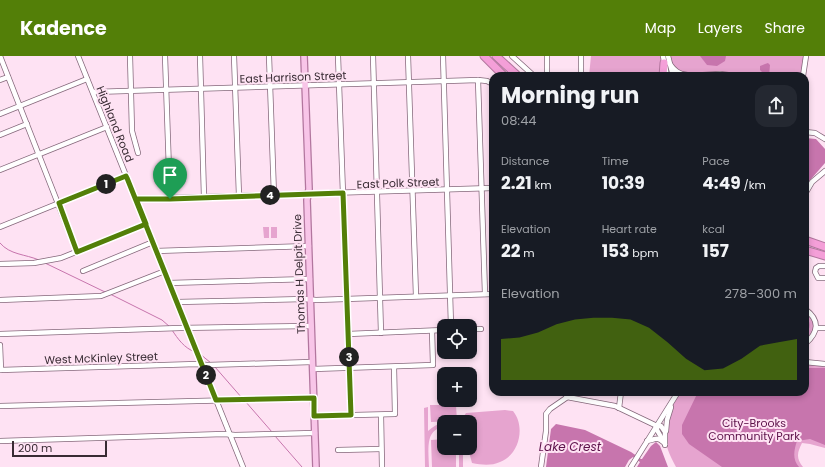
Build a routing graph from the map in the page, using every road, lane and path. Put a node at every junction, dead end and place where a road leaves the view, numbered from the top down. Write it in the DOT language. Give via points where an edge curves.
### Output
graph roads {
  1 [pos="4,56"];
  2 [pos="78,56"];
  3 [pos="130,56"];
  4 [pos="165,56"];
  5 [pos="200,56"];
  6 [pos="234,56"];
  7 [pos="269,56"];
  8 [pos="304,56"];
  9 [pos="338,56"];
  10 [pos="373,56"];
  11 [pos="408,56"];
  12 [pos="443,56"];
  13 [pos="484,56"];
  14 [pos="496,56"];
  15 [pos="512,56"];
  16 [pos="547,56"];
  17 [pos="581,56"];
  18 [pos="806,56"];
  19 [pos="0,57"];
  20 [pos="666,59"];
  21 [pos="500,72"];
  22 [pos="514,72"];
  23 [pos="530,72"];
  24 [pos="547,72"];
  25 [pos="582,72"];
  26 [pos="664,72"];
  27 [pos="667,72"];
  28 [pos="671,72"];
  29 [pos="678,72"];
  30 [pos="804,72"];
  31 [pos="8,77"];
  32 [pos="87,79"];
  33 [pos="0,80"];
  34 [pos="478,80"];
  35 [pos="444,81"];
  36 [pos="489,81"];
  37 [pos="409,82"];
  38 [pos="374,84"];
  39 [pos="339,85"];
  40 [pos="305,86"];
  41 [pos="270,87"];
  42 [pos="236,88"];
  43 [pos="201,89"];
  44 [pos="166,90"];
  45 [pos="131,91"];
  46 [pos="93,92"];
  47 [pos="20,106"];
  48 [pos="0,114"];
  49 [pos="27,124"];
  50 [pos="107,127"];
  51 [pos="809,132"];
  52 [pos="0,135"];
  53 [pos="825,139"];
  54 [pos="138,153"];
  55 [pos="39,155"];
  56 [pos="0,170"];
  57 [pos="825,171"];
  58 [pos="126,176"];
  59 [pos="809,187"];
  60 [pos="489,188"];
  61 [pos="482,189"];
  62 [pos="447,190"];
  63 [pos="413,191"];
  64 [pos="378,192"];
  65 [pos="343,193"];
  66 [pos="308,194"];
  67 [pos="274,195"];
  68 [pos="239,196"];
  69 [pos="204,197"];
  70 [pos="136,199"];
  71 [pos="170,199"];
  72 [pos="59,203"];
  73 [pos="146,224"];
  74 [pos="0,226"];
  75 [pos="809,241"];
  76 [pos="153,242"];
  77 [pos="309,246"];
  78 [pos="825,247"];
  79 [pos="156,251"];
  80 [pos="809,251"];
  81 [pos="77,252"];
  82 [pos="825,256"];
  83 [pos="0,264"];
  84 [pos="825,266"];
  85 [pos="83,271"];
  86 [pos="164,271"];
  87 [pos="825,278"];
  88 [pos="310,279"];
  89 [pos="169,283"];
  90 [pos="485,294"];
  91 [pos="489,294"];
  92 [pos="450,295"];
  93 [pos="416,296"];
  94 [pos="381,298"];
  95 [pos="310,299"];
  96 [pos="346,299"];
  97 [pos="0,300"];
  98 [pos="177,302"];
  99 [pos="809,312"];
  100 [pos="451,319"];
  101 [pos="311,326"];
  102 [pos="816,328"];
  103 [pos="825,328"];
  104 [pos="187,329"];
  105 [pos="477,329"];
  106 [pos="481,329"];
  107 [pos="432,331"];
  108 [pos="437,331"];
  109 [pos="381,333"];
  110 [pos="0,334"];
  111 [pos="348,334"];
  112 [pos="809,340"];
  113 [pos="0,346"];
  114 [pos="312,362"];
  115 [pos="809,362"];
  116 [pos="201,363"];
  117 [pos="825,364"];
  118 [pos="394,367"];
  119 [pos="349,368"];
  120 [pos="313,369"];
  121 [pos="0,370"];
  122 [pos="565,396"];
  123 [pos="574,396"];
  124 [pos="620,396"];
  125 [pos="676,396"];
  126 [pos="314,398"];
  127 [pos="216,400"];
  128 [pos="672,402"];
  129 [pos="0,406"];
  130 [pos="619,408"];
  131 [pos="381,414"];
  132 [pos="351,415"];
  133 [pos="314,416"];
  134 [pos="657,426"];
  135 [pos="315,433"];
  136 [pos="230,434"];
  137 [pos="666,434"];
  138 [pos="0,441"];
  139 [pos="647,441"];
  140 [pos="664,443"];
  141 [pos="381,448"];
  142 [pos="338,450"];
  143 [pos="243,467"];
  144 [pos="316,467"];
  145 [pos="382,467"];
  146 [pos="541,467"];
  147 [pos="631,467"];
  1 -- 19 [label="street"];
  2 -- 32 [label="street, Highland Road"];
  3 -- 45 [label="street"];
  4 -- 44 [label="street"];
  5 -- 43 [label="street"];
  6 -- 42 [label="street"];
  7 -- 41 [label="street"];
  8 -- 40 [label="main road, Thomas H Delpit Drive"];
  9 -- 39 [label="street"];
  10 -- 38 [label="street"];
  11 -- 37 [label="street"];
  12 -- 35 [label="street"];
  13 -- 21 [label="highway"];
  14 -- 22 [label="highway"];
  15 -- 23 [label="street"];
  16 -- 24 [label="street"];
  17 -- 25 [label="street"];
  18 -- 30 [label="street"];
  19 -- 31 [label="street"];
  20 -- 26 [label="highway"];
  20 -- 27 [label="street"];
  20 -- 28 [label="street"];
  20 -- 29 [label="street"];
  31 -- 33 [label="street"];
  31 -- 47 [label="street"];
  32 -- 46 [label="street, Highland Road"];
  32 -- 47 [label="street"];
  34 -- 35 [label="street, East Harrison Street"];
  34 -- 36 [label="street, East Harrison Street"];
  34 -- 61 [label="street"];
  35 -- 37 [label="street, East Harrison Street"];
  35 -- 62 [label="street"];
  37 -- 38 [label="street, East Harrison Street"];
  37 -- 63 [label="street"];
  38 -- 39 [label="street, East Harrison Street"];
  38 -- 64 [label="street"];
  39 -- 40 [label="street, East Harrison Street"];
  39 -- 65 [label="street"];
  40 -- 41 [label="street, East Harrison Street"];
  40 -- 66 [label="main road, Thomas H Delpit Drive"];
  41 -- 42 [label="street, East Harrison Street"];
  41 -- 67 [label="street"];
  42 -- 43 [label="street, East Harrison Street"];
  42 -- 68 [label="street"];
  43 -- 44 [label="street, East Harrison Street"];
  43 -- 69 [label="street"];
  44 -- 45 [label="street, East Harrison Street"];
  44 -- 71 [label="street"];
  45 -- 46 [label="street, East Harrison Street"];
  45 -- 54 [label="street" via="132,131"];
  46 -- 50 [label="street, Highland Road"];
  47 -- 48 [label="street"];
  47 -- 49 [label="street"];
  49 -- 52 [label="street"];
  49 -- 55 [label="street"];
  50 -- 55 [label="street"];
  50 -- 58 [label="street, Highland Road"];
  51 -- 53 [label="street"];
  55 -- 56 [label="street"];
  55 -- 72 [label="street"];
  57 -- 59 [label="street"];
  58 -- 70 [label="street, Highland Road"];
  58 -- 72 [label="street"];
  60 -- 61 [label="street, East Polk Street"];
  61 -- 62 [label="street, East Polk Street"];
  61 -- 90 [label="street"];
  62 -- 63 [label="street, East Polk Street"];
  62 -- 92 [label="street"];
  63 -- 64 [label="street, East Polk Street"];
  63 -- 93 [label="street"];
  64 -- 65 [label="street, East Polk Street"];
  64 -- 94 [label="street"];
  65 -- 66 [label="street, East Polk Street"];
  65 -- 96 [label="street"];
  66 -- 67 [label="street, East Polk Street"];
  66 -- 77 [label="main road, Thomas H Delpit Drive"];
  67 -- 68 [label="street, East Polk Street"];
  68 -- 69 [label="street, East Polk Street"];
  69 -- 71 [label="street, East Polk Street"];
  70 -- 71 [label="street, East Polk Street"];
  70 -- 73 [label="street, Highland Road"];
  72 -- 74 [label="street"];
  72 -- 81 [label="street"];
  73 -- 76 [label="street, Highland Road"];
  73 -- 81 [label="street"];
  75 -- 78 [label="highway"];
  76 -- 79 [label="street, Highland Road"];
  76 -- 85 [label="street"];
  77 -- 79 [label="street"];
  77 -- 88 [label="main road, Thomas H Delpit Drive"];
  79 -- 86 [label="street, Highland Road"];
  80 -- 82 [label="highway"];
  81 -- 83 [label="street" via="39,263"];
  84 -- 87 [label="street" via="819,266 815,272 818,278"];
  86 -- 89 [label="street, Highland Road"];
  86 -- 97 [label="street" via="106,295"];
  88 -- 89 [label="street"];
  88 -- 95 [label="main road, Thomas H Delpit Drive"];
  89 -- 98 [label="street, Highland Road"];
  90 -- 91 [label="street"];
  90 -- 92 [label="street"];
  92 -- 93 [label="street"];
  92 -- 100 [label="street"];
  93 -- 94 [label="street"];
  94 -- 96 [label="street"];
  94 -- 109 [label="street"];
  95 -- 96 [label="street"];
  95 -- 98 [label="street"];
  95 -- 101 [label="main road, Thomas H Delpit Drive"];
  96 -- 111 [label="street"];
  98 -- 104 [label="street, Highland Road"];
  99 -- 102 [label="street" via="816,323"];
  101 -- 104 [label="street"];
  101 -- 114 [label="main road, Thomas H Delpit Drive"];
  102 -- 103 [label="street"];
  102 -- 112 [label="street"];
  104 -- 110 [label="street"];
  104 -- 116 [label="street, Highland Road"];
  105 -- 106 [label="street"];
  107 -- 108 [label="street"];
  107 -- 109 [label="street"];
  107 -- 118 [label="street" via="433,365"];
  109 -- 111 [label="street"];
  111 -- 119 [label="street"];
  113 -- 121 [label="street"];
  114 -- 116 [label="street, West McKinley Street" via="218,365"];
  114 -- 120 [label="main road, Thomas H Delpit Drive"];
  115 -- 117 [label="street"];
  116 -- 121 [label="street, West McKinley Street"];
  116 -- 127 [label="street, Highland Road"];
  118 -- 119 [label="street"];
  118 -- 131 [label="street" via="395,414"];
  119 -- 120 [label="street"];
  119 -- 132 [label="street"];
  120 -- 126 [label="main road, Thomas H Delpit Drive"];
  122 -- 146 [label="street" via="546,414"];
  123 -- 130 [label="street"];
  124 -- 130 [label="street"];
  125 -- 128 [label="street"];
  126 -- 127 [label="street"];
  126 -- 133 [label="main road, Thomas H Delpit Drive"];
  127 -- 129 [label="street"];
  127 -- 136 [label="street, Highland Road"];
  128 -- 134 [label="street"];
  128 -- 137 [label="street"];
  130 -- 134 [label="street"];
  131 -- 132 [label="street"];
  131 -- 141 [label="street"];
  132 -- 133 [label="street"];
  133 -- 135 [label="main road, Thomas H Delpit Drive"];
  134 -- 137 [label="street" via="662,427"];
  134 -- 139 [label="street"];
  134 -- 140 [label="street"];
  135 -- 136 [label="street"];
  135 -- 144 [label="main road, Thomas H Delpit Drive"];
  136 -- 138 [label="street"];
  136 -- 143 [label="street, Highland Road"];
  137 -- 140 [label="street" via="665,445"];
  139 -- 140 [label="street" via="655,438"];
  139 -- 147 [label="street"];
  141 -- 142 [label="street"];
  141 -- 145 [label="street"];
}
